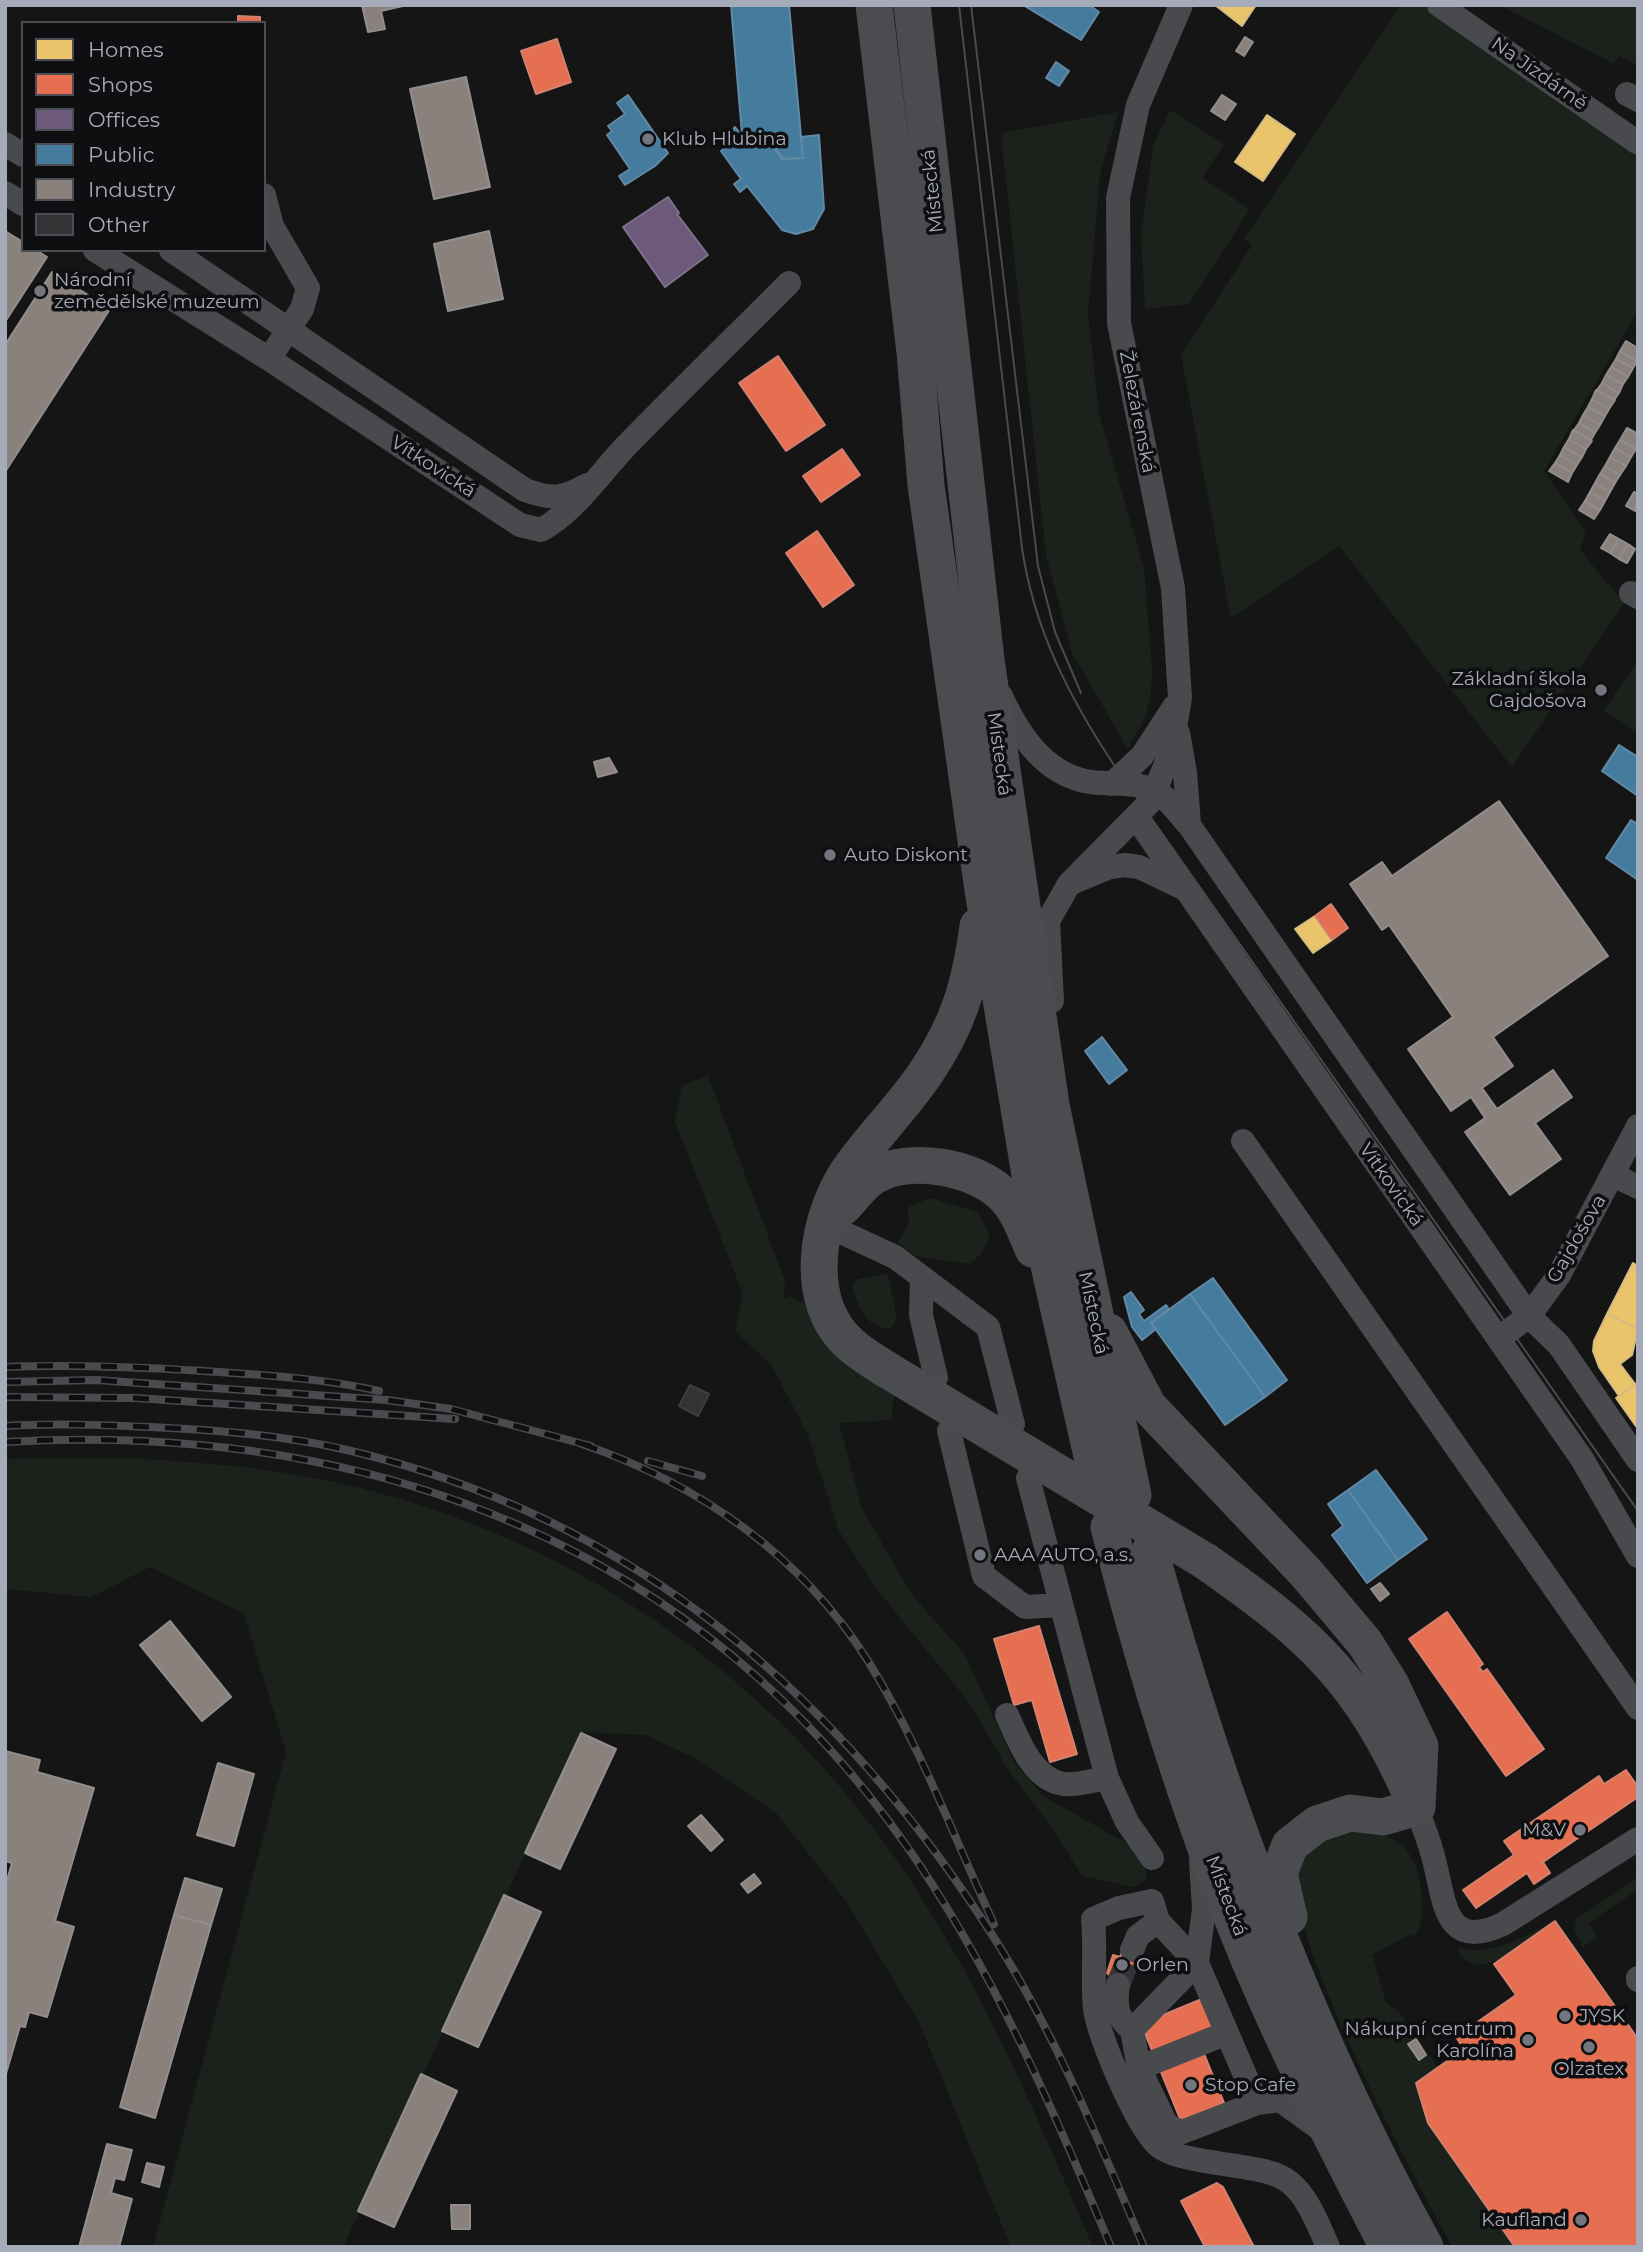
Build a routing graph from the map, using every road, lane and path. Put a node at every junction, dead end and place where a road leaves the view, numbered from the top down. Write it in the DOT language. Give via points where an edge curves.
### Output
graph roads {
  1 [pos="874,5"];
  2 [pos="912,5"];
  3 [pos="1181,5"];
  4 [pos="1439,5"];
  5 [pos="1638,143"];
  6 [pos="5,144"];
  7 [pos="21,154"];
  8 [pos="5,193"];
  9 [pos="21,203"];
  10 [pos="266,203"];
  11 [pos="98,252"];
  12 [pos="174,252"];
  13 [pos="789,283"];
  14 [pos="289,328"];
  15 [pos="269,359"];
  16 [pos="591,483"];
  17 [pos="986,660"];
  18 [pos="1178,710"];
  19 [pos="1112,784"];
  20 [pos="1156,791"];
  21 [pos="1137,819"];
  22 [pos="1189,825"];
  23 [pos="1069,884"];
  24 [pos="983,890"];
  25 [pos="1189,891"];
  26 [pos="1051,1105"];
  27 [pos="1638,1126"];
  28 [pos="1243,1141"];
  29 [pos="1614,1175"];
  30 [pos="1638,1187"];
  31 [pos="825,1225"];
  32 [pos="922,1279"];
  33 [pos="1072,1297"];
  34 [pos="1529,1316"];
  35 [pos="1499,1338"];
  36 [pos="936,1378"];
  37 [pos="1013,1424"];
  38 [pos="949,1431"];
  39 [pos="1638,1460"];
  40 [pos="1096,1474"];
  41 [pos="1028,1478"];
  42 [pos="1133,1496"];
  43 [pos="1110,1527"];
  44 [pos="1150,1551"];
  45 [pos="1638,1556"];
  46 [pos="1061,1605"];
  47 [pos="1638,1708"];
  48 [pos="1007,1715"];
  49 [pos="1107,1778"];
  50 [pos="1417,1807"];
  51 [pos="1197,1822"];
  52 [pos="1638,1839"];
  53 [pos="1152,1858"];
  54 [pos="1158,1921"];
  55 [pos="1132,1950"];
  56 [pos="1197,1963"];
  57 [pos="1118,1985"];
  58 [pos="1313,2018"];
  59 [pos="1132,2030"];
  60 [pos="1227,2033"];
  61 [pos="1139,2068"];
  62 [pos="1257,2103"];
  63 [pos="1330,2135"];
  64 [pos="1328,2247"];
  65 [pos="1388,2247"];
  66 [pos="1425,2247"];
  1 -- 24 [label="highway, Místecká" via="926,485"];
  2 -- 17 [label="highway, Místecká"];
  3 -- 18 [label="street, Železárenská" via="1138,105 1118,198 1119,323 1173,588"];
  4 -- 5 [label="street, Na Jízdárně"];
  6 -- 7 [label="street"];
  8 -- 9 [label="street"];
  10 -- 14 [label="street" via="272,226 307,288 302,309"];
  11 -- 15 [label="street, Vítkovická"];
  12 -- 14 [label="street, Vítkovická"];
  13 -- 16 [label="street, Vítkovická"];
  14 -- 15 [label="street"];
  14 -- 16 [label="street, Vítkovická" via="526,490 565,498"];
  15 -- 16 [label="street, Vítkovická" via="520,525 541,530 563,519"];
  17 -- 19 [label="street" via="1013,724 1048,765 1088,782"];
  17 -- 26 [label="highway, Místecká"];
  18 -- 19 [label="street" via="1142,756"];
  18 -- 20 [label="street, Železárenská" via="1171,751"];
  18 -- 22 [label="street"];
  19 -- 20 [label="street"];
  20 -- 21 [label="street, Železárenská"];
  20 -- 22 [label="street, Vítkovická"];
  21 -- 23 [label="street, Železárenská"];
  21 -- 25 [label="street, Vítkovická"];
  22 -- 34 [label="street, Vítkovická"];
  23 -- 25 [label="street" via="1125,865"];
  23 -- 26 [label="street, Železárenská" via="1048,921 1059,1068"];
  24 -- 31 [label="highway" via="971,982 953,1026 925,1074 848,1172"];
  24 -- 33 [label="highway, Místecká" via="1034,1199"];
  25 -- 35 [label="street, Vítkovická"];
  26 -- 33 [label="highway, Místecká"];
  27 -- 29 [label="street, Gajdošova"];
  28 -- 47 [label="street"];
  29 -- 30 [label="street"];
  29 -- 34 [label="street, Gajdošova" via="1559,1275"];
  31 -- 32 [label="street" via="895,1257"];
  31 -- 33 [label="highway" via="871,1178 891,1168 961,1172 1002,1193"];
  31 -- 50 [label="highway, bridge" via="818,1267 827,1310 848,1343 1205,1561 1273,1609 1333,1665 1381,1733"];
  32 -- 36 [label="street" via="921,1315"];
  32 -- 37 [label="street" via="988,1327"];
  33 -- 40 [label="highway, Místecká"];
  33 -- 42 [label="highway, Místecká"];
  33 -- 50 [label="highway" via="1148,1406 1307,1574 1365,1643 1420,1746"];
  34 -- 35 [label="street, Gajdošova"];
  34 -- 39 [label="street, Vítkovická" via="1559,1345"];
  35 -- 45 [label="street, Vítkovická" via="1582,1459"];
  38 -- 46 [label="street" via="984,1576 1025,1608"];
  41 -- 46 [label="street"];
  43 -- 51 [label="highway, Místecká" via="1139,1647"];
  44 -- 58 [label="highway, Místecká" via="1221,1788"];
  46 -- 49 [label="street"];
  48 -- 49 [label="street" via="1022,1750 1042,1773 1063,1784"];
  49 -- 53 [label="street"];
  50 -- 52 [label="street" via="1434,1859 1443,1919 1480,1935"];
  50 -- 58 [label="highway" via="1383,1817 1350,1813 1317,1824 1290,1845 1279,1873"];
  51 -- 56 [label="street" via="1205,1909"];
  51 -- 63 [label="highway, Místecká" via="1259,1983"];
  54 -- 55 [label="street" via="1138,1936"];
  54 -- 56 [label="street"];
  54 -- 64 [label="street" via="1152,1901 1093,1919 1094,2007 1099,2031 1141,2124 1159,2146 1181,2157 1277,2173 1296,2184"];
  56 -- 59 [label="street"];
  56 -- 60 [label="street"];
  57 -- 59 [label="street" via="1121,2022"];
  58 -- 66 [label="highway, Místecká"];
  59 -- 61 [label="street"];
  60 -- 61 [label="street"];
  60 -- 62 [label="street"];
  61 -- 62 [label="street" via="1167,2126 1174,2131"];
  62 -- 63 [label="street" via="1280,2100"];
  63 -- 65 [label="highway, Místecká"];
}
